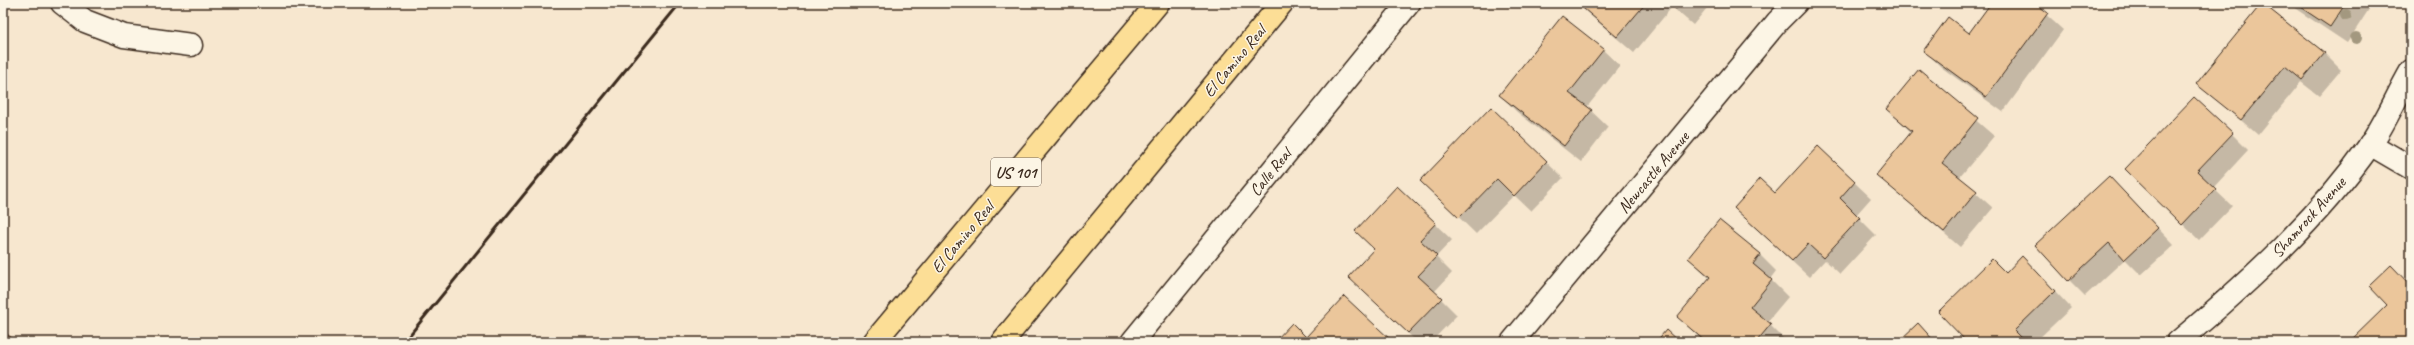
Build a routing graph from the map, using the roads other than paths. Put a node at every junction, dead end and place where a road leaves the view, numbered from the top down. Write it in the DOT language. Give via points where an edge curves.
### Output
graph roads {
  1 [pos="62,3"];
  2 [pos="1158,3"];
  3 [pos="1282,3"];
  4 [pos="1409,3"];
  5 [pos="1796,3"];
  6 [pos="191,45"];
  7 [pos="2411,71"];
  8 [pos="2370,144"];
  9 [pos="2411,168"];
  10 [pos="874,342"];
  11 [pos="1002,342"];
  12 [pos="1132,342"];
  13 [pos="1512,342"];
  14 [pos="2178,342"];
  1 -- 6 [label="street" via="85,20 124,36"];
  2 -- 10 [label="highway, El Camino Real / US 101"];
  3 -- 11 [label="highway, El Camino Real"];
  4 -- 12 [label="street, Calle Real"];
  5 -- 13 [label="street, Newcastle Avenue" via="1778,21"];
  7 -- 8 [label="street, Shamrock Avenue"];
  8 -- 9 [label="street"];
  8 -- 14 [label="street, Shamrock Avenue" via="2310,220 2241,289"];
}
